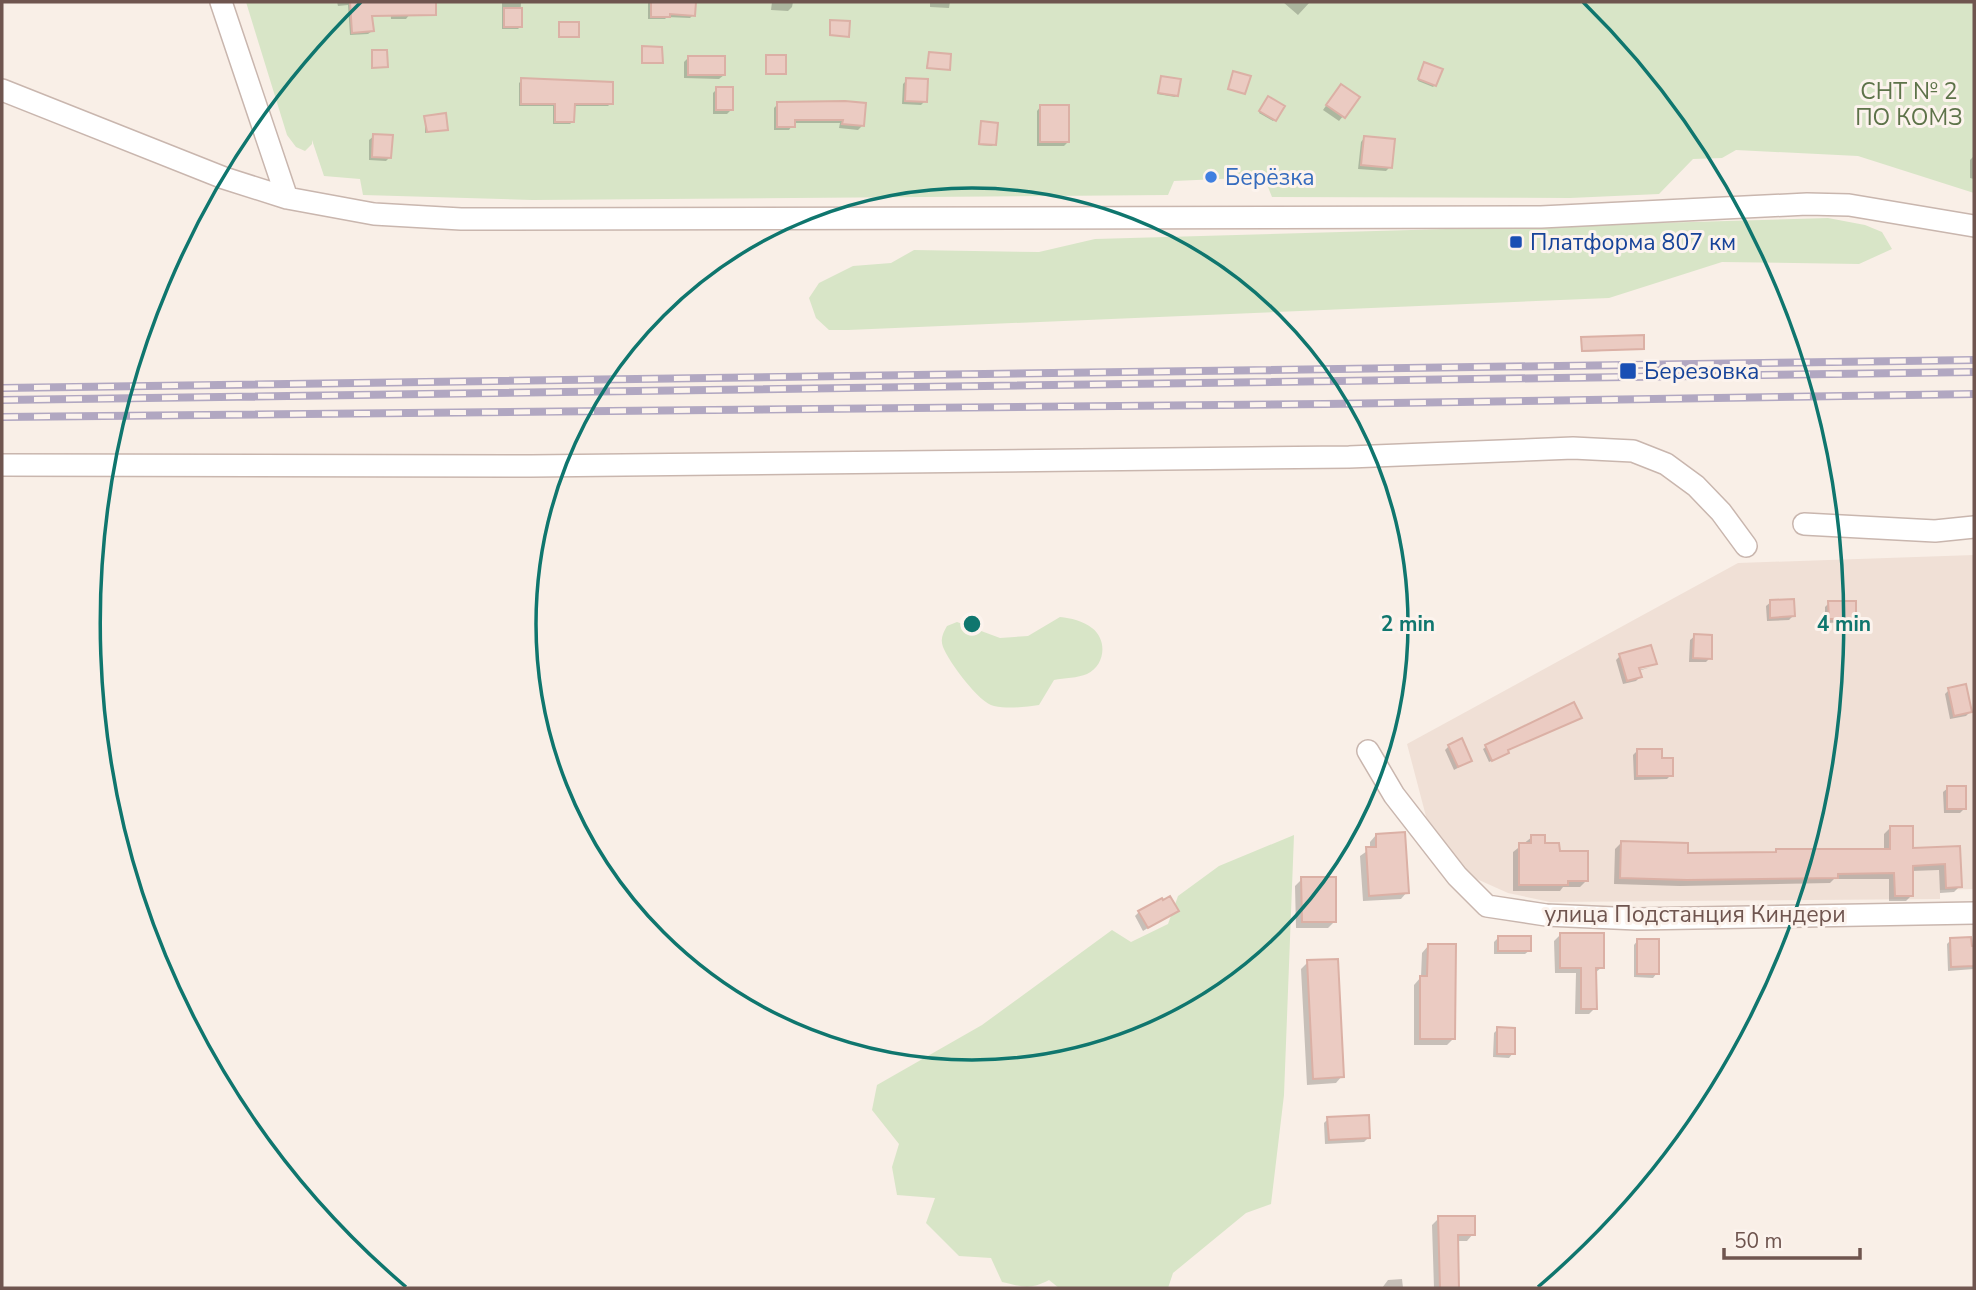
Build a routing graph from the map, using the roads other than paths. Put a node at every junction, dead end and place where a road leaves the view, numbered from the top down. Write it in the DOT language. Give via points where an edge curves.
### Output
graph roads {
  1 [pos="221,2"];
  2 [pos="2,90"];
  3 [pos="287,198"];
  4 [pos="1974,226"];
  5 [pos="2,465"];
  6 [pos="1804,524"];
  7 [pos="1974,527"];
  8 [pos="1746,546"];
  9 [pos="1368,751"];
  10 [pos="1974,913"];
  1 -- 3 [label="street"];
  2 -- 3 [label="street" via="224,178"];
  3 -- 4 [label="street" via="374,214 461,219 1516,217 1807,204 1849,205"];
  5 -- 8 [label="street" via="531,466 1308,457 1573,448 1633,451 1666,464 1696,486"];
  6 -- 7 [label="street" via="1936,531"];
  9 -- 10 [label="street, улица Подстанция Киндери" via="1394,795 1457,876 1487,906 1546,915 1637,919"];
}
